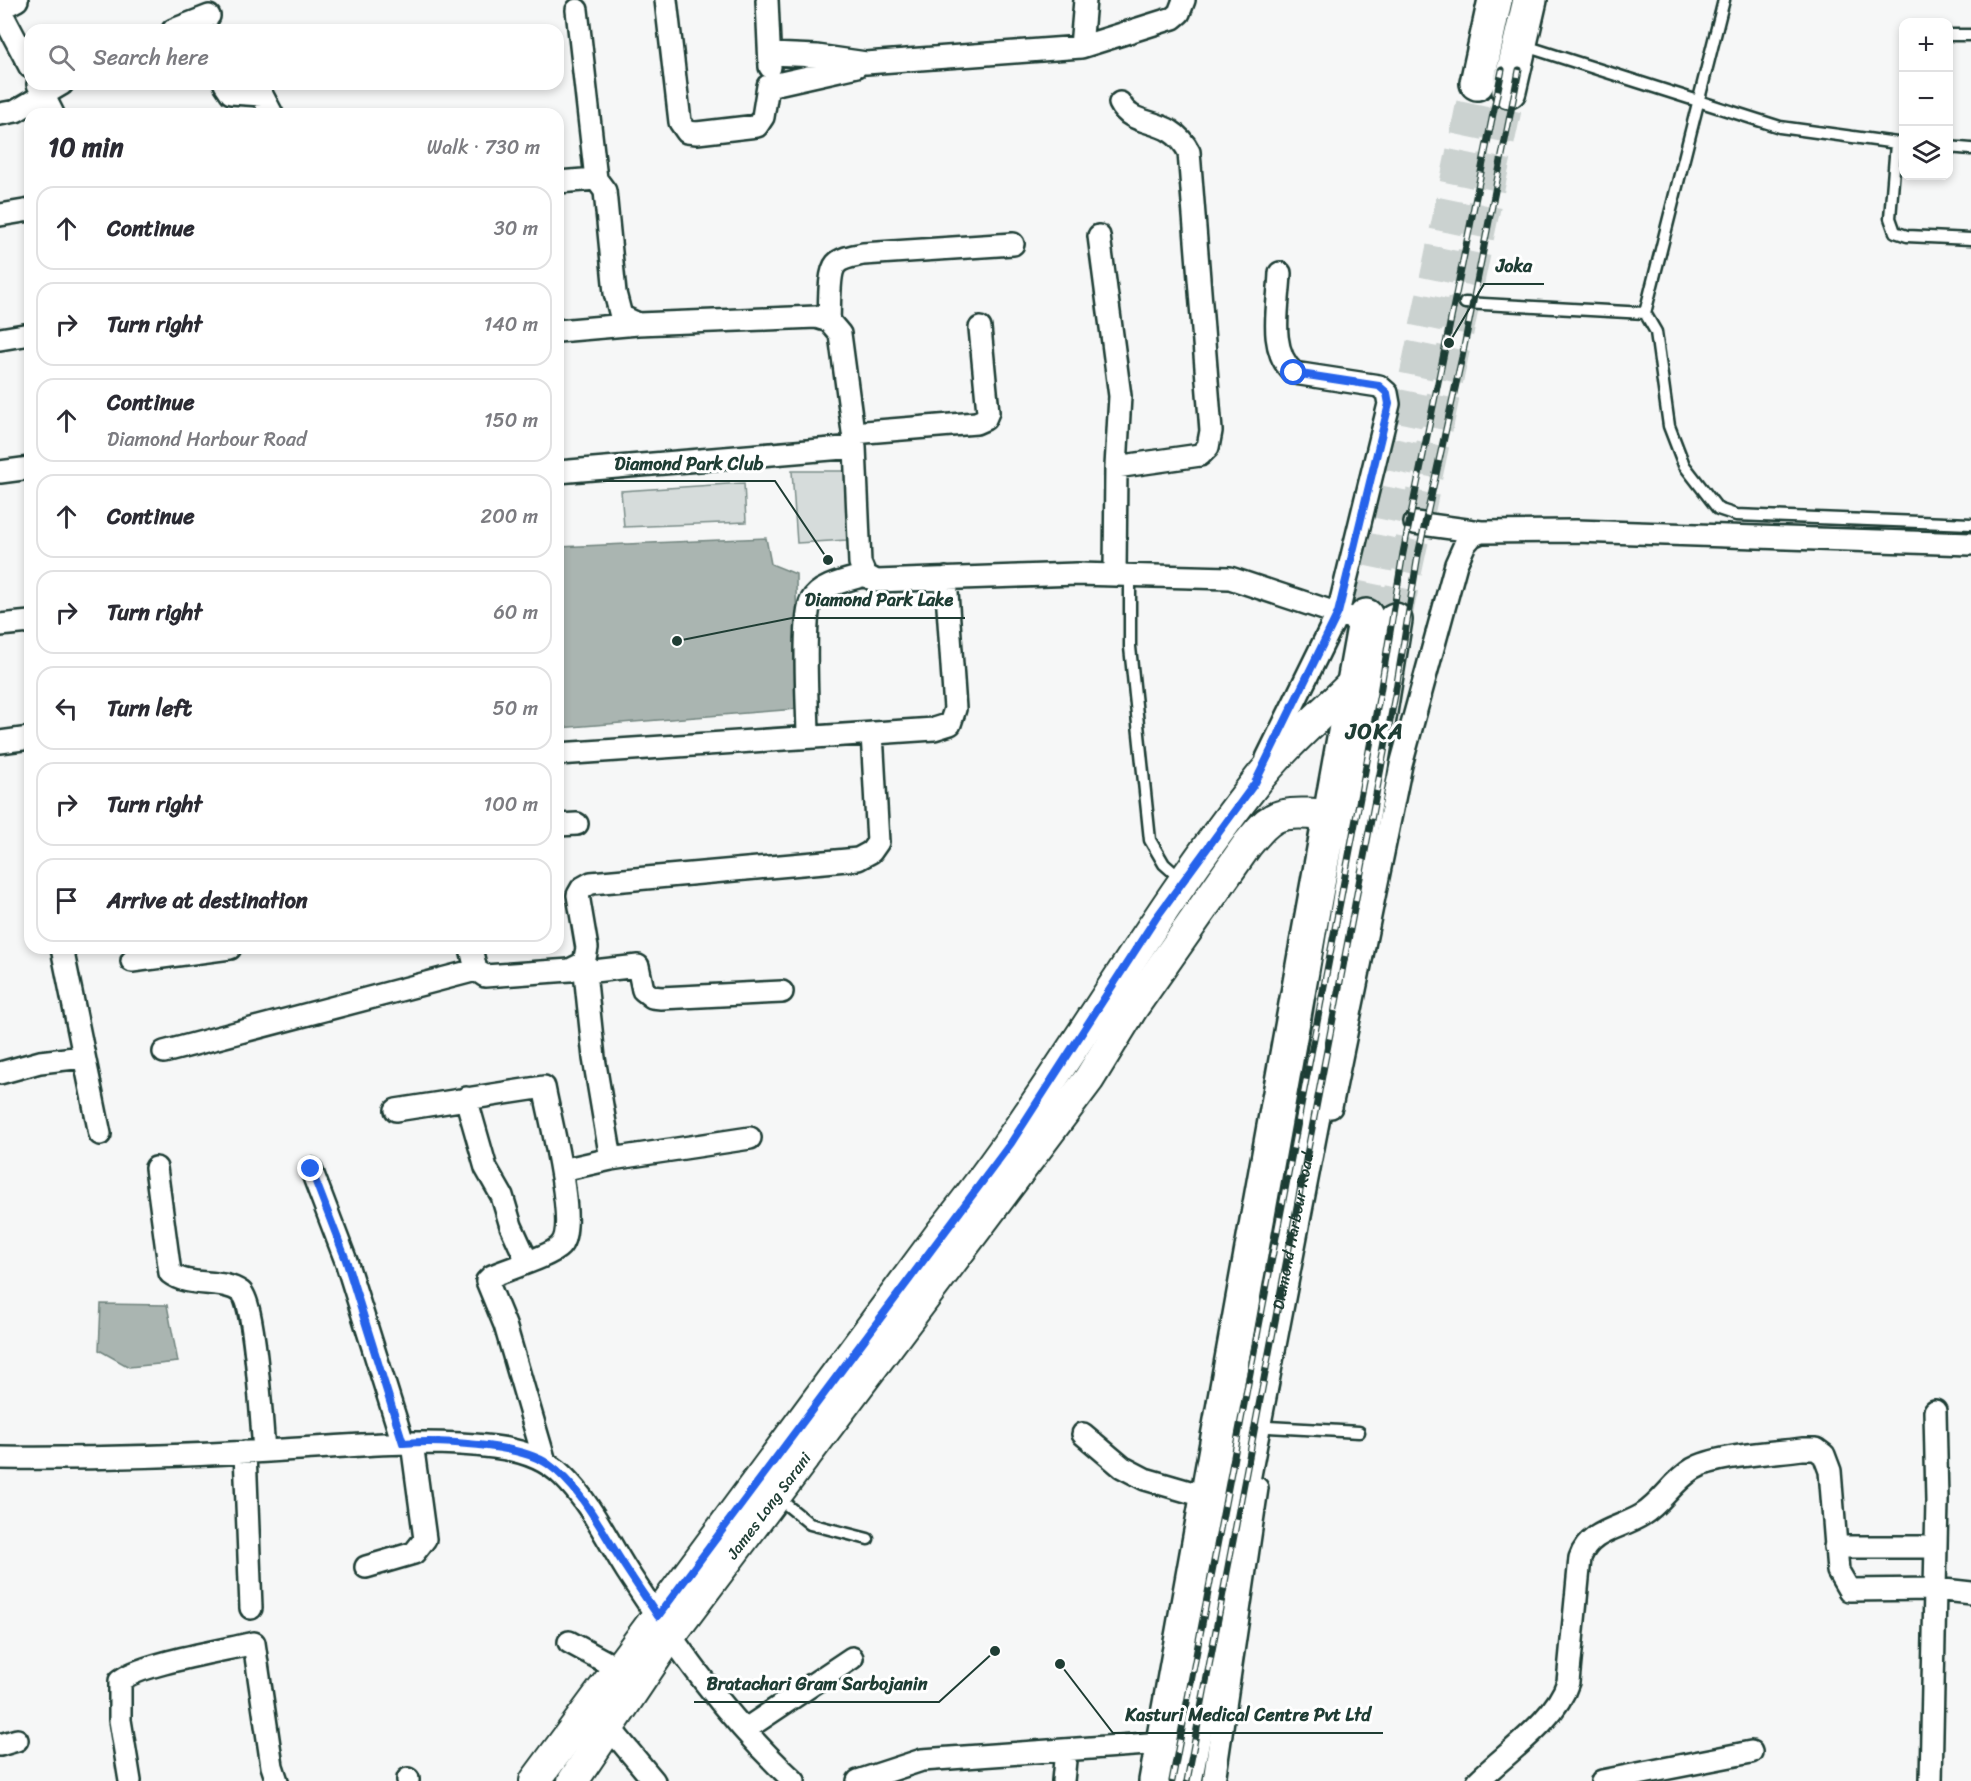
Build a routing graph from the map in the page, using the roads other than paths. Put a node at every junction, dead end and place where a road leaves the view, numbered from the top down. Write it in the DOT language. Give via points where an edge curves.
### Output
graph roads {
  1 [pos="17,0"];
  2 [pos="666,0"];
  3 [pos="767,0"];
  4 [pos="1085,0"];
  5 [pos="1184,0"];
  6 [pos="1495,0"];
  7 [pos="1530,0"];
  8 [pos="1724,0"];
  9 [pos="0,9"];
  10 [pos="577,9"];
  11 [pos="209,15"];
  12 [pos="187,24"];
  13 [pos="1953,35"];
  14 [pos="1971,35"];
  15 [pos="1520,45"];
  16 [pos="1081,47"];
  17 [pos="771,54"];
  18 [pos="24,55"];
  19 [pos="866,63"];
  20 [pos="1477,83"];
  21 [pos="768,86"];
  22 [pos="40,90"];
  23 [pos="41,90"];
  24 [pos="229,90"];
  25 [pos="1509,91"];
  26 [pos="1699,99"];
  27 [pos="1120,103"];
  28 [pos="50,108"];
  29 [pos="269,108"];
  30 [pos="0,114"];
  31 [pos="1899,144"];
  32 [pos="1953,147"];
  33 [pos="1971,149"];
  34 [pos="1899,151"];
  35 [pos="596,179"];
  36 [pos="564,182"];
  37 [pos="24,211"];
  38 [pos="0,215"];
  39 [pos="1099,236"];
  40 [pos="1971,239"];
  41 [pos="1013,244"];
  42 [pos="1280,273"];
  43 [pos="1465,303"];
  44 [pos="1645,313"];
  45 [pos="829,321"];
  46 [pos="638,324"];
  47 [pos="980,328"];
  48 [pos="564,330"];
  49 [pos="24,335"];
  50 [pos="0,339"];
  51 [pos="854,440"];
  52 [pos="1116,467"];
  53 [pos="24,469"];
  54 [pos="564,470"];
  55 [pos="0,472"];
  56 [pos="1415,523"];
  57 [pos="1971,524"];
  58 [pos="1481,532"];
  59 [pos="1971,544"];
  60 [pos="865,575"];
  61 [pos="1123,575"];
  62 [pos="946,578"];
  63 [pos="1371,620"];
  64 [pos="24,623"];
  65 [pos="0,625"];
  66 [pos="1385,679"];
  67 [pos="1352,684"];
  68 [pos="872,733"];
  69 [pos="808,737"];
  70 [pos="24,739"];
  71 [pos="0,742"];
  72 [pos="564,754"];
  73 [pos="1255,783"];
  74 [pos="1330,815"];
  75 [pos="1362,820"];
  76 [pos="1183,881"];
  77 [pos="63,954"];
  78 [pos="185,954"];
  79 [pos="472,954"];
  80 [pos="132,961"];
  81 [pos="584,967"];
  82 [pos="476,970"];
  83 [pos="782,992"];
  84 [pos="165,1053"];
  85 [pos="83,1057"];
  86 [pos="0,1072"];
  87 [pos="466,1098"];
  88 [pos="396,1110"];
  89 [pos="100,1134"];
  90 [pos="750,1138"];
  91 [pos="611,1159"];
  92 [pos="156,1168"];
  93 [pos="311,1169"];
  94 [pos="561,1170"];
  95 [pos="528,1261"];
  96 [pos="1935,1411"];
  97 [pos="1268,1427"];
  98 [pos="1359,1432"];
  99 [pos="1083,1434"];
  100 [pos="408,1443"];
  101 [pos="255,1452"];
  102 [pos="0,1458"];
  103 [pos="546,1462"];
  104 [pos="777,1497"];
  105 [pos="1207,1497"];
  106 [pos="868,1539"];
  107 [pos="1835,1547"];
  108 [pos="1935,1547"];
  109 [pos="366,1566"];
  110 [pos="1935,1589"];
  111 [pos="1971,1593"];
  112 [pos="251,1608"];
  113 [pos="664,1625"];
  114 [pos="569,1642"];
  115 [pos="852,1658"];
  116 [pos="617,1668"];
  117 [pos="609,1727"];
  118 [pos="746,1729"];
  119 [pos="1162,1743"];
  120 [pos="1066,1750"];
  121 [pos="1751,1752"];
  122 [pos="130,1781"];
  123 [pos="277,1781"];
  124 [pos="535,1781"];
  125 [pos="573,1781"];
  126 [pos="654,1781"];
  127 [pos="794,1781"];
  128 [pos="858,1781"];
  129 [pos="1063,1781"];
  130 [pos="1156,1781"];
  131 [pos="1185,1781"];
  132 [pos="1214,1781"];
  133 [pos="1478,1781"];
  134 [pos="1602,1781"];
  135 [pos="1931,1781"];
  1 -- 9 [label="street"];
  2 -- 21 [label="street" via="680,122 687,132 757,126 763,117"];
  3 -- 17 [label="street"];
  4 -- 16 [label="street"];
  5 -- 16 [label="street" via="1173,18"];
  6 -- 20 [label="highway"];
  7 -- 15 [label="highway"];
  8 -- 26 [label="lane"];
  9 -- 18 [label="street"];
  10 -- 35 [label="street"];
  11 -- 12 [label="street"];
  13 -- 14 [label="lane"];
  15 -- 25 [label="highway"];
  15 -- 26 [label="lane"];
  16 -- 19 [label="street"];
  17 -- 19 [label="street"];
  17 -- 21 [label="street"];
  19 -- 21 [label="street"];
  22 -- 30 [label="street" via="16,111"];
  23 -- 28 [label="street"];
  24 -- 29 [label="street" via="262,95"];
  26 -- 31 [label="lane" via="1780,127"];
  26 -- 44 [label="lane"];
  27 -- 52 [label="street" via="1125,112 1172,130 1189,153 1211,431 1208,447 1200,455"];
  32 -- 33 [label="lane"];
  34 -- 40 [label="lane" via="1890,218 1895,232"];
  35 -- 36 [label="street"];
  35 -- 46 [label="street" via="605,192 621,316"];
  37 -- 38 [label="street"];
  39 -- 52 [label="street" via="1120,396"];
  41 -- 45 [label="street" via="846,258 832,272"];
  42 -- 63 [label="street" via="1277,335 1285,365 1294,373 1379,386 1387,393"];
  43 -- 44 [label="lane"];
  44 -- 57 [label="lane" via="1656,332 1669,426 1676,446 1684,465 1718,509 1736,515"];
  45 -- 46 [label="street" via="816,317"];
  45 -- 51 [label="street" via="840,334"];
  46 -- 48 [label="street"];
  47 -- 51 [label="street" via="988,412 985,419"];
  49 -- 50 [label="street"];
  51 -- 54 [label="street"];
  51 -- 60 [label="street" via="860,563"];
  52 -- 61 [label="street"];
  53 -- 55 [label="street"];
  56 -- 58 [label="street"];
  58 -- 59 [label="street" via="1576,531"];
  58 -- 97 [label="street" via="1465,544 1456,564 1401,765"];
  60 -- 62 [label="street" via="876,581"];
  60 -- 69 [label="street" via="824,589 811,600 807,621"];
  61 -- 62 [label="street"];
  61 -- 63 [label="street" via="1230,578"];
  61 -- 76 [label="lane" via="1150,840 1164,864"];
  62 -- 68 [label="street" via="955,709 950,724 934,729"];
  63 -- 66 [label="highway, Diamond Harbour Road"];
  63 -- 67 [label="highway"];
  63 -- 73 [label="street"];
  64 -- 65 [label="street"];
  66 -- 67 [label="main road"];
  66 -- 75 [label="highway, Diamond Harbour Road"];
  67 -- 73 [label="main road"];
  67 -- 74 [label="highway"];
  68 -- 69 [label="street"];
  68 -- 81 [label="street" via="878,842 871,852 858,859 591,883 578,895 587,948"];
  69 -- 72 [label="street"];
  70 -- 71 [label="street"];
  73 -- 76 [label="main road"];
  74 -- 75 [label="main road, James Long Sarani"];
  74 -- 104 [label="main road, James Long Sarani" via="1276,817 1247,845 1132,1009 1089,1079"];
  74 -- 105 [label="highway"];
  75 -- 131 [label="highway, Diamond Harbour Road" via="1319,1085"];
  76 -- 113 [label="main road" via="1011,1143"];
  77 -- 85 [label="street"];
  78 -- 80 [label="street"];
  79 -- 82 [label="street"];
  81 -- 82 [label="street" via="485,976"];
  81 -- 83 [label="street" via="638,966 643,990 661,998"];
  81 -- 91 [label="street"];
  82 -- 84 [label="street"];
  85 -- 86 [label="street"];
  85 -- 89 [label="street"];
  87 -- 88 [label="street"];
  87 -- 94 [label="street" via="544,1087"];
  87 -- 95 [label="street" via="486,1168 502,1196"];
  90 -- 91 [label="street"];
  91 -- 94 [label="street"];
  92 -- 101 [label="street" via="170,1273 183,1280 236,1290 246,1298 256,1358"];
  93 -- 100 [label="street"];
  94 -- 95 [label="street" via="567,1224 562,1244"];
  95 -- 103 [label="street" via="487,1281 505,1325"];
  96 -- 108 [label="street"];
  97 -- 98 [label="lane"];
  97 -- 132 [label="street"];
  99 -- 105 [label="street" via="1122,1467 1145,1479"];
  100 -- 101 [label="street"];
  100 -- 103 [label="street" via="494,1447"];
  100 -- 109 [label="street" via="425,1539 414,1552"];
  101 -- 102 [label="street"];
  101 -- 112 [label="street"];
  103 -- 113 [label="street" via="581,1497"];
  104 -- 106 [label="lane" via="810,1524"];
  104 -- 113 [label="main road, James Long Sarani"];
  105 -- 119 [label="highway"];
  107 -- 108 [label="street"];
  107 -- 110 [label="street" via="1838,1571 1849,1590"];
  107 -- 133 [label="street" via="1830,1471 1824,1455 1816,1449 1713,1462 1694,1468 1642,1515 1584,1545 1563,1698"];
  108 -- 110 [label="street"];
  110 -- 111 [label="street"];
  110 -- 135 [label="street"];
  113 -- 116 [label="main road"];
  113 -- 117 [label="main road, James Long Sarani"];
  113 -- 118 [label="street"];
  114 -- 116 [label="street"];
  115 -- 118 [label="street"];
  116 -- 124 [label="main road"];
  117 -- 125 [label="main road, James Long Sarani"];
  117 -- 126 [label="street"];
  118 -- 127 [label="street"];
  119 -- 120 [label="street"];
  119 -- 130 [label="highway"];
  120 -- 128 [label="street" via="922,1760"];
  120 -- 129 [label="street"];
  121 -- 134 [label="street"];
  122 -- 123 [label="street" via="120,1720 120,1681 151,1668 254,1643"];
}
